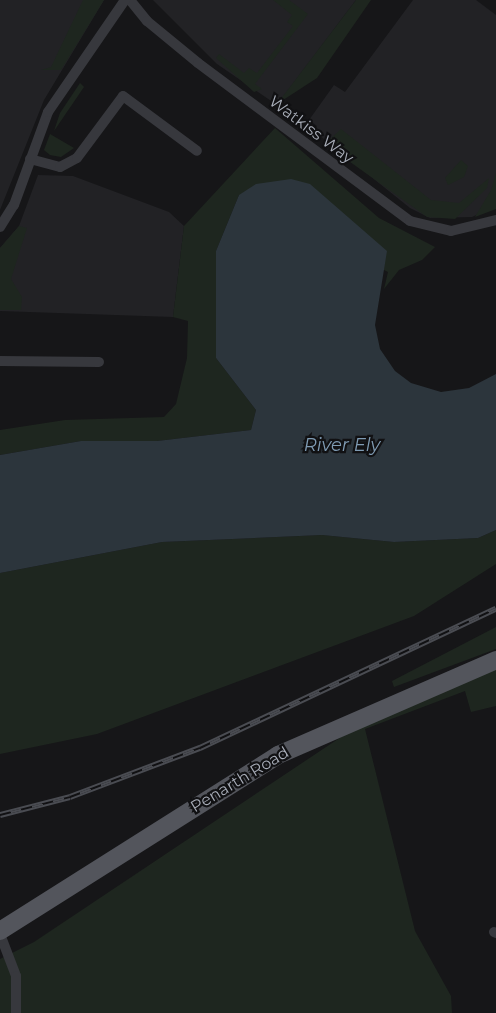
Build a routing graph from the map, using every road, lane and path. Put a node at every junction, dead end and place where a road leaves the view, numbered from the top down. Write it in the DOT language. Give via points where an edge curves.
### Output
graph roads {
  1 [pos="125,0"];
  2 [pos="130,0"];
  3 [pos="197,152"];
  4 [pos="30,159"];
  5 [pos="496,220"];
  6 [pos="0,227"];
  7 [pos="0,361"];
  8 [pos="99,362"];
  9 [pos="496,660"];
  10 [pos="0,933"];
  11 [pos="16,1013"];
  1 -- 4 [label="street" via="63,85"];
  2 -- 5 [label="street, Watkiss Way" via="147,21 198,63 410,220 451,231"];
  3 -- 4 [label="street" via="123,96 77,158 60,167"];
  4 -- 6 [label="street"];
  7 -- 8 [label="street"];
  9 -- 10 [label="main road, Penarth Road" via="278,755"];
  10 -- 11 [label="street" via="16,976"];
}
